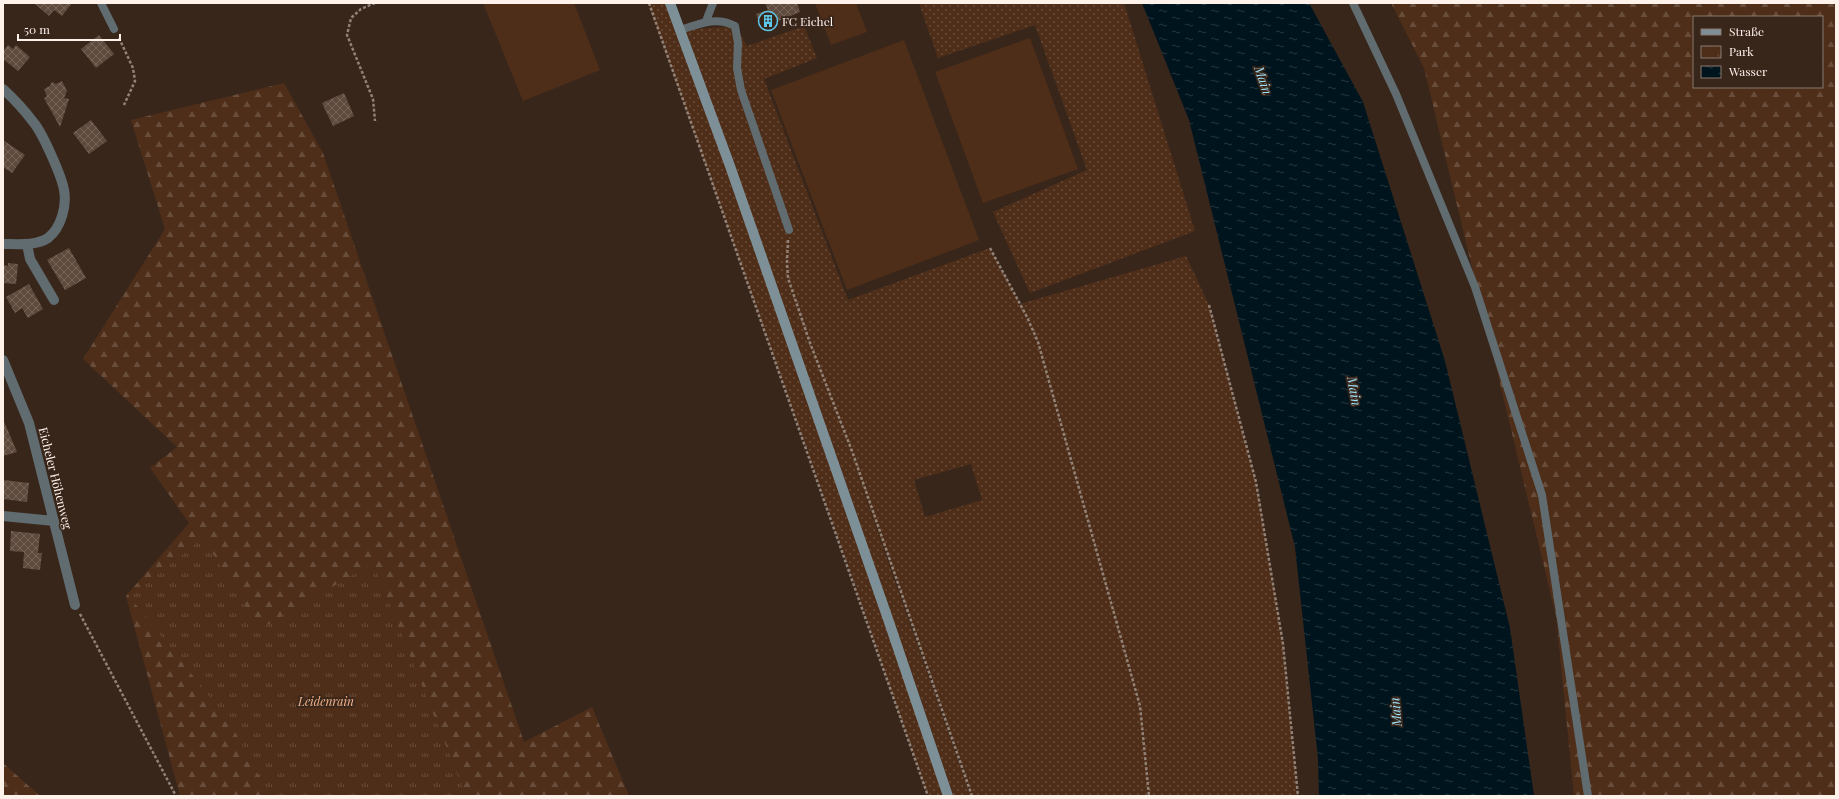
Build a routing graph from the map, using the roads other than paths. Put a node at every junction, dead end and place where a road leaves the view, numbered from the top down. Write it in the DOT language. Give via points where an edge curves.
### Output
graph roads {
  1 [pos="101,3"];
  2 [pos="670,3"];
  3 [pos="713,3"];
  4 [pos="1353,3"];
  5 [pos="706,21"];
  6 [pos="114,29"];
  7 [pos="680,30"];
  8 [pos="4,92"];
  9 [pos="789,230"];
  10 [pos="3,244"];
  11 [pos="25,244"];
  12 [pos="54,300"];
  13 [pos="3,360"];
  14 [pos="7,384"];
  15 [pos="3,516"];
  16 [pos="54,521"];
  17 [pos="75,605"];
  18 [pos="948,796"];
  19 [pos="1588,796"];
  1 -- 6 [label="lane"];
  2 -- 7 [label="main road"];
  3 -- 5 [label="lane"];
  4 -- 19 [label="lane" via="1396,94 1475,287 1542,495"];
  5 -- 7 [label="lane"];
  5 -- 9 [label="lane" via="719,20 729,23 735,26 737,31 737,68 741,90"];
  7 -- 18 [label="main road" via="865,551"];
  8 -- 11 [label="street" via="35,123 64,190 63,211 58,226 48,237"];
  10 -- 11 [label="street"];
  11 -- 12 [label="street"];
  13 -- 14 [label="street, Eicheler Höhenweg"];
  14 -- 16 [label="street, Eicheler Höhenweg" via="29,423"];
  15 -- 16 [label="street"];
  16 -- 17 [label="street, Eicheler Höhenweg"];
}
